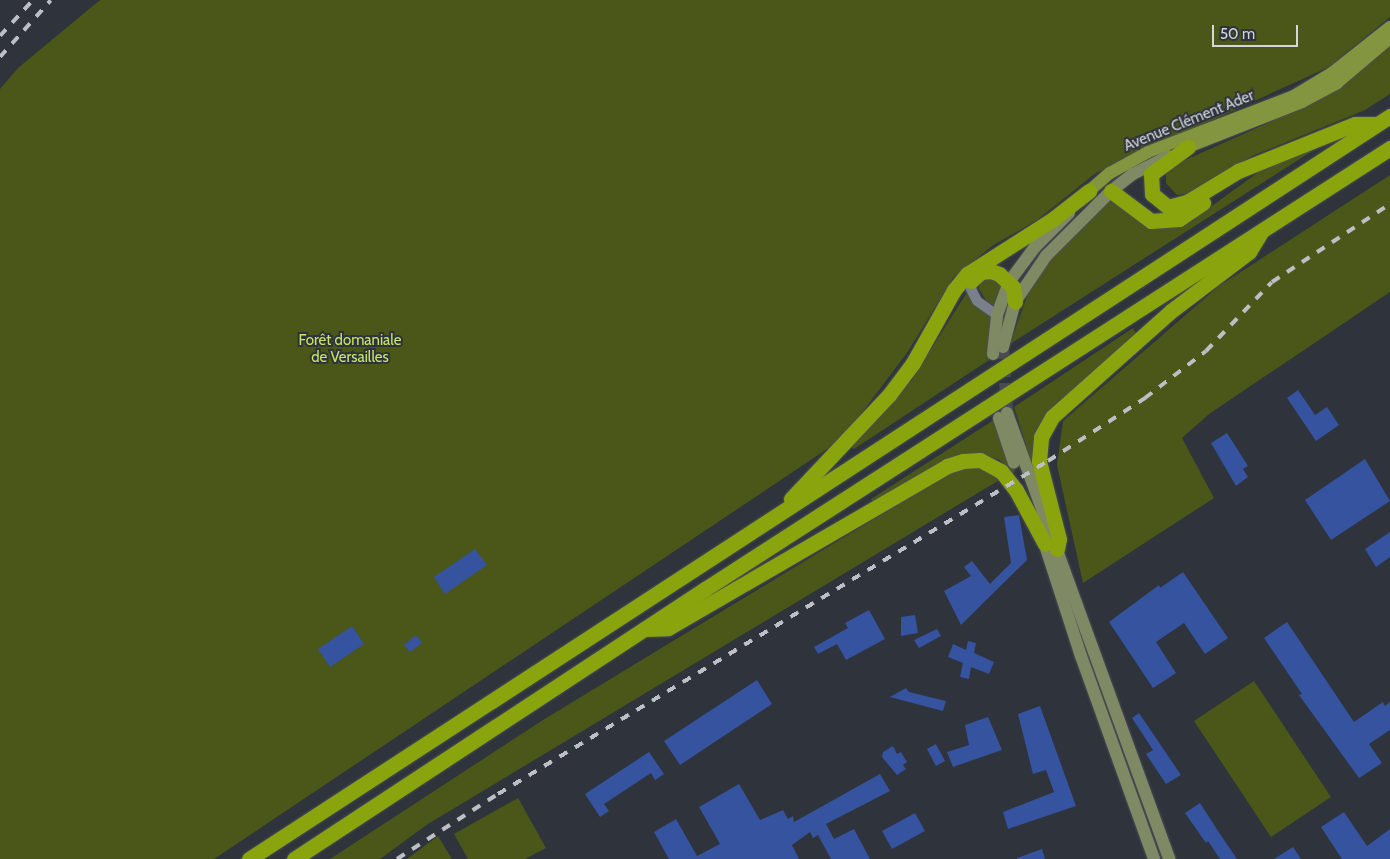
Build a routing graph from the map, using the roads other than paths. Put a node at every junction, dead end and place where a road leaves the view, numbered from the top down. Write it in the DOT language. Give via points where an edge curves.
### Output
graph roads {
  1 [pos="1390,27"];
  2 [pos="1390,38"];
  3 [pos="1390,116"];
  4 [pos="1377,124"];
  5 [pos="1188,147"];
  6 [pos="1390,148"];
  7 [pos="1259,164"];
  8 [pos="1089,191"];
  9 [pos="1111,191"];
  10 [pos="1263,229"];
  11 [pos="973,279"];
  12 [pos="1009,282"];
  13 [pos="1015,302"];
  14 [pos="942,315"];
  15 [pos="997,315"];
  16 [pos="1003,415"];
  17 [pos="784,510"];
  18 [pos="1051,547"];
  19 [pos="644,629"];
  20 [pos="249,859"];
  21 [pos="294,859"];
  22 [pos="1154,859"];
  23 [pos="1169,859"];
  1 -- 8 [label="main road, Avenue Clément Ader" via="1332,74 1294,96 1148,152 1110,173"];
  2 -- 5 [label="main road, Avenue Clément Ader" via="1337,82 1302,102"];
  3 -- 4 [label="highway"];
  4 -- 7 [label="highway" via="1355,124"];
  4 -- 17 [label="highway"];
  5 -- 7 [label="highway" via="1150,174 1152,194 1168,207 1187,202 1238,171"];
  5 -- 9 [label="main road, Avenue Clément Ader" via="1133,174"];
  6 -- 10 [label="highway"];
  7 -- 9 [label="highway" via="1179,219 1165,223 1144,218"];
  8 -- 9 [label="main road"];
  8 -- 12 [label="main road, Avenue Clément Ader" via="1035,247"];
  8 -- 14 [label="highway" via="966,274"];
  9 -- 13 [label="main road, Avenue Clément Ader" via="1046,256"];
  10 -- 18 [label="highway" via="1249,252 1171,311 1052,417 1041,437 1039,461 1058,539"];
  10 -- 19 [label="highway"];
  11 -- 12 [label="highway" via="981,272 991,271"];
  11 -- 14 [label="highway"];
  11 -- 15 [label="street" via="971,289 977,301"];
  12 -- 13 [label="highway"];
  12 -- 15 [label="main road, Avenue Clément Ader"];
  13 -- 15 [label="main road, Avenue Clément Ader" via="998,350"];
  14 -- 17 [label="highway" via="889,395 825,466 797,490"];
  16 -- 18 [label="main road"];
  17 -- 20 [label="highway"];
  18 -- 19 [label="highway" via="1002,471 980,460 963,461 947,466 668,628"];
  18 -- 22 [label="main road" via="1081,656"];
  18 -- 23 [label="main road"];
  19 -- 21 [label="highway"];
}
